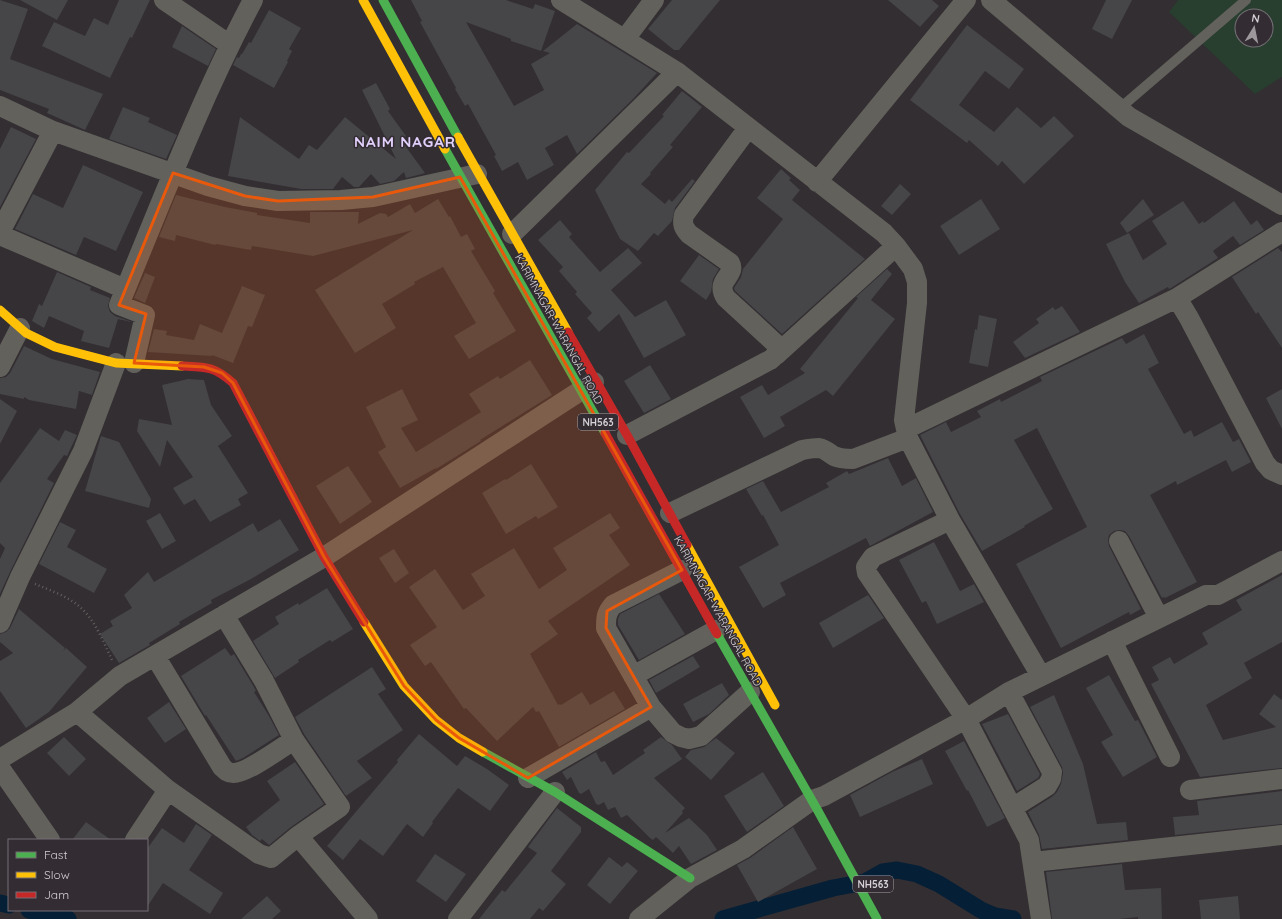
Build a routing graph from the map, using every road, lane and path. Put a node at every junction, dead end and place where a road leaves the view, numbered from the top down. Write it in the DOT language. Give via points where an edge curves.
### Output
graph roads {
  1 [pos="164,0"];
  2 [pos="253,0"];
  3 [pos="363,0"];
  4 [pos="383,0"];
  5 [pos="561,0"];
  6 [pos="654,0"];
  7 [pos="966,0"];
  8 [pos="1246,0"];
  9 [pos="997,2"];
  10 [pos="625,39"];
  11 [pos="230,45"];
  12 [pos="676,72"];
  13 [pos="0,106"];
  14 [pos="1119,108"];
  15 [pos="748,128"];
  16 [pos="53,131"];
  17 [pos="173,173"];
  18 [pos="469,175"];
  19 [pos="817,182"];
  20 [pos="1282,206"];
  21 [pos="1282,232"];
  22 [pos="0,234"];
  23 [pos="512,234"];
  24 [pos="896,246"];
  25 [pos="125,289"];
  26 [pos="1176,298"];
  27 [pos="0,310"];
  28 [pos="20,328"];
  29 [pos="776,355"];
  30 [pos="125,363"];
  31 [pos="0,367"];
  32 [pos="589,386"];
  33 [pos="907,433"];
  34 [pos="627,435"];
  35 [pos="1282,475"];
  36 [pos="670,513"];
  37 [pos="950,520"];
  38 [pos="1119,541"];
  39 [pos="324,557"];
  40 [pos="1282,560"];
  41 [pos="682,570"];
  42 [pos="20,577"];
  43 [pos="224,615"];
  44 [pos="1159,618"];
  45 [pos="0,623"];
  46 [pos="716,630"];
  47 [pos="1112,641"];
  48 [pos="155,656"];
  49 [pos="120,676"];
  50 [pos="633,676"];
  51 [pos="1041,676"];
  52 [pos="750,692"];
  53 [pos="1009,692"];
  54 [pos="651,707"];
  55 [pos="77,712"];
  56 [pos="779,713"];
  57 [pos="966,718"];
  58 [pos="294,740"];
  59 [pos="1170,757"];
  60 [pos="0,759"];
  61 [pos="0,768"];
  62 [pos="528,778"];
  63 [pos="1282,779"];
  64 [pos="168,790"];
  65 [pos="1190,790"];
  66 [pos="555,792"];
  67 [pos="821,797"];
  68 [pos="1012,808"];
  69 [pos="1282,835"];
  70 [pos="298,836"];
  71 [pos="49,839"];
  72 [pos="136,839"];
  73 [pos="1033,862"];
  74 [pos="690,878"];
  75 [pos="368,919"];
  76 [pos="458,919"];
  77 [pos="639,919"];
  78 [pos="877,919"];
  79 [pos="1041,919"];
  1 -- 11 [label="street"];
  2 -- 11 [label="street"];
  3 -- 18 [label="main road, KARIMNAGAR-WARANGAL ROAD / NH563"];
  4 -- 18 [label="main road, KARIMNAGAR-WARANGAL ROAD / NH563"];
  5 -- 10 [label="street"];
  6 -- 10 [label="street"];
  7 -- 19 [label="street"];
  8 -- 14 [label="lane"];
  9 -- 14 [label="street"];
  10 -- 12 [label="street"];
  11 -- 17 [label="street"];
  12 -- 15 [label="street"];
  12 -- 23 [label="street"];
  13 -- 16 [label="street"];
  14 -- 20 [label="street" via="1129,117"];
  15 -- 19 [label="street"];
  15 -- 29 [label="street" via="682,221 683,228 689,234 730,263 731,271 722,292 776,344"];
  16 -- 17 [label="street"];
  16 -- 22 [label="street"];
  17 -- 18 [label="street" via="245,196 278,201 373,197"];
  17 -- 25 [label="street"];
  18 -- 23 [label="main road, KARIMNAGAR-WARANGAL ROAD / NH563"];
  18 -- 32 [label="main road, KARIMNAGAR-WARANGAL ROAD / NH563"];
  19 -- 24 [label="street" via="884,233"];
  21 -- 26 [label="street"];
  22 -- 25 [label="street"];
  23 -- 32 [label="main road, KARIMNAGAR-WARANGAL ROAD / NH563"];
  24 -- 29 [label="street"];
  24 -- 33 [label="street" via="913,269 917,282 904,420"];
  25 -- 30 [label="street" via="119,305 146,317"];
  26 -- 33 [label="street"];
  26 -- 35 [label="street" via="1266,463 1271,470"];
  27 -- 28 [label="main road"];
  28 -- 30 [label="main road" via="55,347"];
  28 -- 31 [label="street"];
  29 -- 34 [label="street"];
  30 -- 39 [label="main road" via="204,366 222,373 233,383"];
  30 -- 42 [label="street"];
  32 -- 34 [label="main road, KARIMNAGAR-WARANGAL ROAD / NH563"];
  32 -- 39 [label="street"];
  32 -- 41 [label="main road, KARIMNAGAR-WARANGAL ROAD / NH563"];
  33 -- 36 [label="street" via="853,459 835,457 819,448 802,450"];
  33 -- 37 [label="street"];
  34 -- 36 [label="main road, KARIMNAGAR-WARANGAL ROAD / NH563"];
  36 -- 56 [label="main road, KARIMNAGAR-WARANGAL ROAD / NH563"];
  37 -- 51 [label="street"];
  37 -- 57 [label="street" via="873,557 866,567 867,573"];
  38 -- 44 [label="street"];
  39 -- 43 [label="street"];
  39 -- 62 [label="main road" via="404,686 417,701 459,738"];
  40 -- 44 [label="street" via="1218,596 1206,595"];
  41 -- 46 [label="main road, KARIMNAGAR-WARANGAL ROAD / NH563"];
  41 -- 50 [label="street" via="607,611 606,628"];
  42 -- 45 [label="street"];
  42 -- 49 [label="path" via="73,602 86,614 96,628"];
  43 -- 48 [label="street"];
  43 -- 58 [label="street" via="264,681"];
  44 -- 47 [label="street"];
  46 -- 50 [label="street"];
  46 -- 52 [label="main road, KARIMNAGAR-WARANGAL ROAD / NH563"];
  47 -- 51 [label="street"];
  47 -- 59 [label="street"];
  48 -- 49 [label="street"];
  48 -- 58 [label="street" via="227,772 234,774 245,770"];
  49 -- 55 [label="street"];
  50 -- 54 [label="street"];
  51 -- 53 [label="street"];
  52 -- 54 [label="street" via="696,738 688,739 673,733"];
  52 -- 67 [label="main road, KARIMNAGAR-WARANGAL ROAD / NH563"];
  53 -- 57 [label="street"];
  53 -- 68 [label="street" via="1052,772 1052,779 1047,786"];
  54 -- 62 [label="street"];
  55 -- 60 [label="street"];
  55 -- 64 [label="street"];
  57 -- 67 [label="street"];
  57 -- 68 [label="street"];
  58 -- 70 [label="street" via="340,807"];
  61 -- 71 [label="street"];
  62 -- 66 [label="main road"];
  63 -- 65 [label="street"];
  64 -- 70 [label="street" via="265,857 271,858"];
  64 -- 72 [label="street"];
  66 -- 74 [label="main road"];
  66 -- 76 [label="street"];
  67 -- 74 [label="street" via="743,849"];
  67 -- 78 [label="main road, KARIMNAGAR-WARANGAL ROAD / NH563" via="844,856"];
  68 -- 73 [label="street" via="1029,840"];
  69 -- 73 [label="street"];
  70 -- 75 [label="street"];
  73 -- 79 [label="street"];
  74 -- 77 [label="street"];
}
